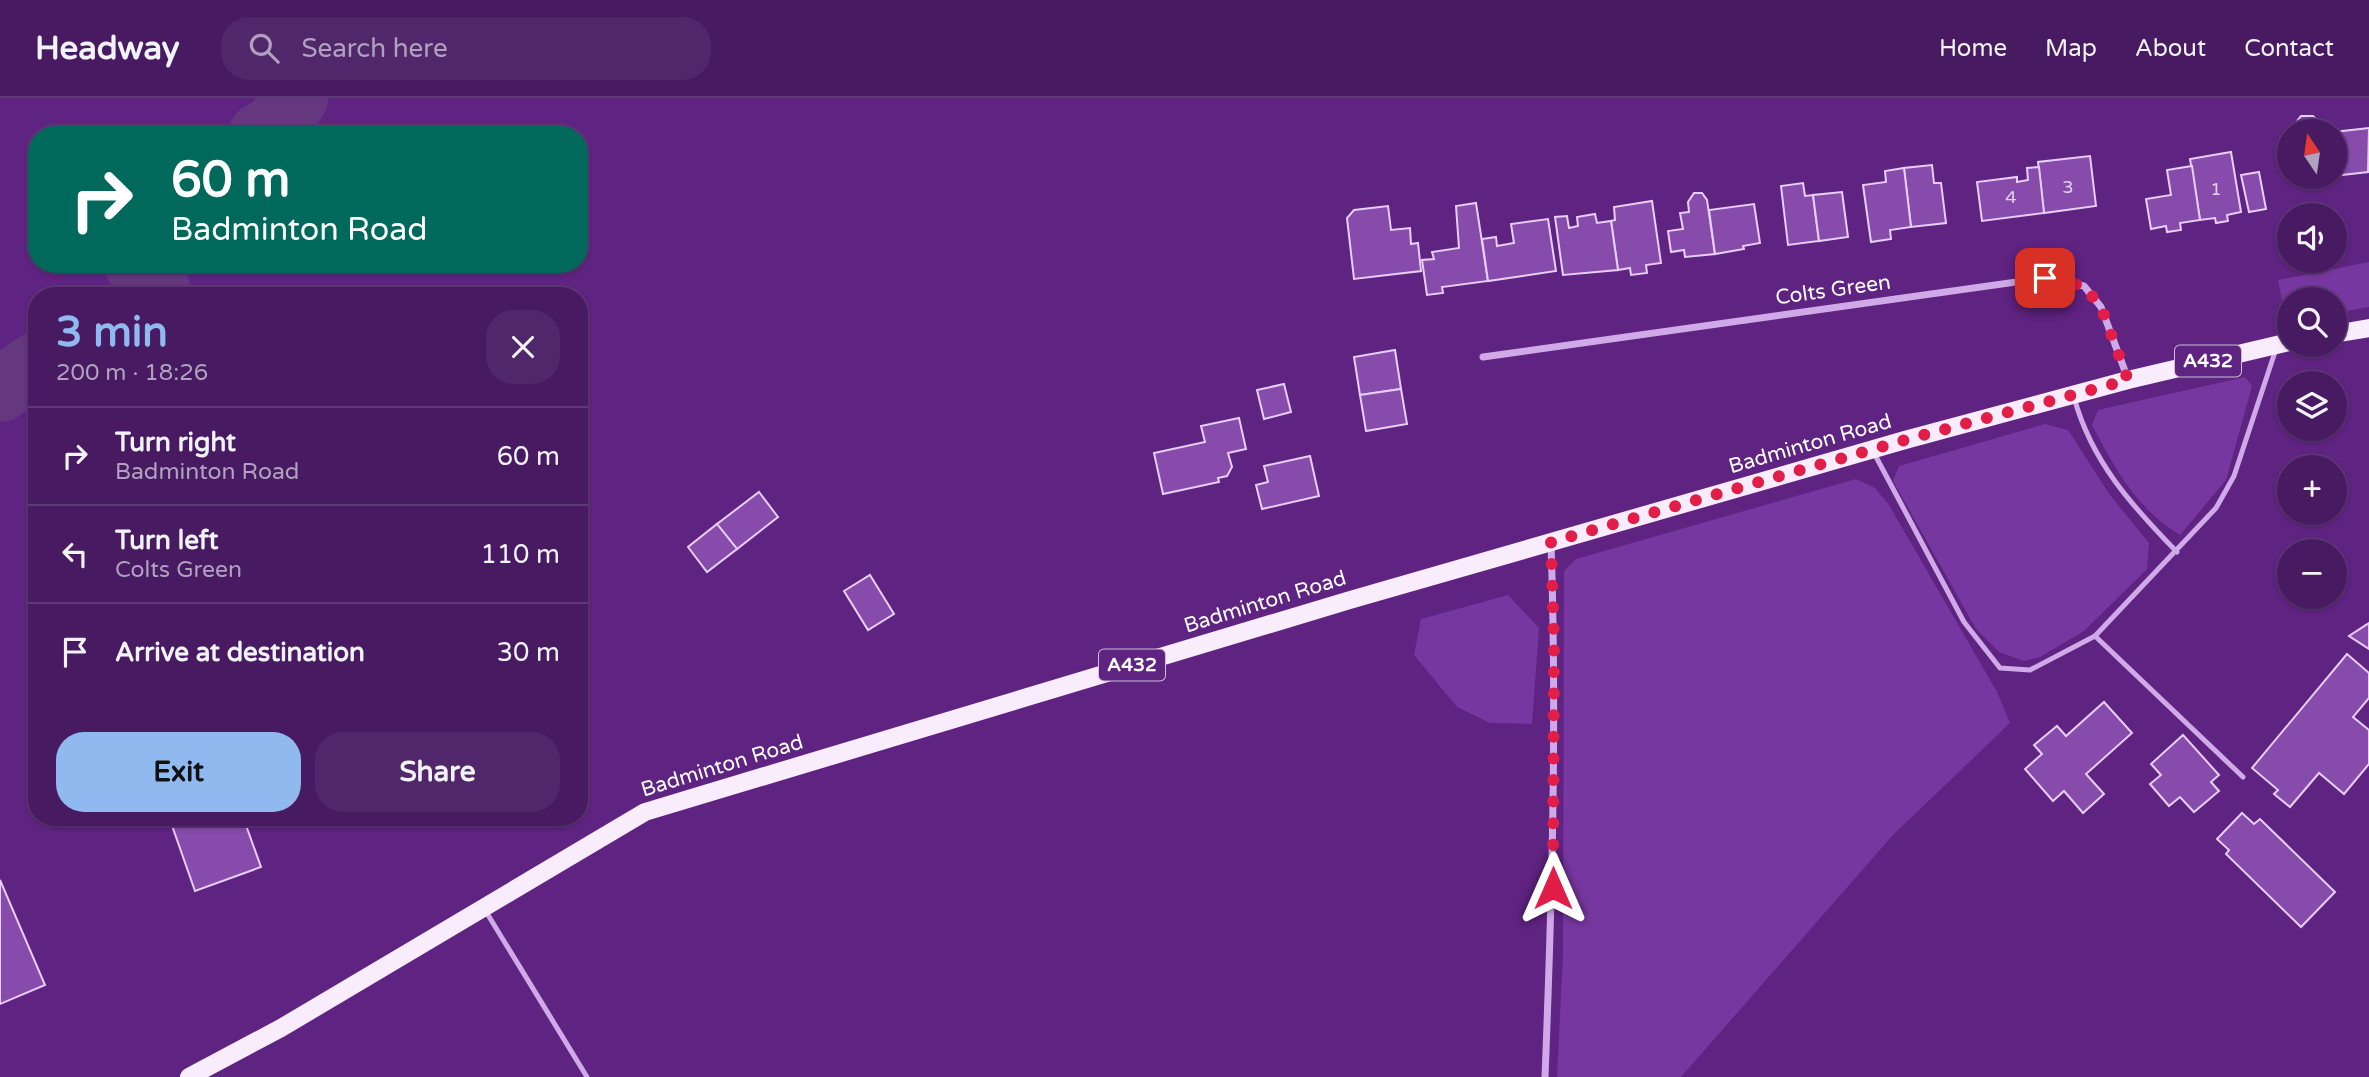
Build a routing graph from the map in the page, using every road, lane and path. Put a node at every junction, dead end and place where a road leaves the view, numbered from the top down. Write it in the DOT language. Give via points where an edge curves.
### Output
graph roads {
  1 [pos="2369,328"];
  2 [pos="2347,332"];
  3 [pos="2277,344"];
  4 [pos="1483,357"];
  5 [pos="2278,357"];
  6 [pos="2128,380"];
  7 [pos="2074,396"];
  8 [pos="1872,450"];
  9 [pos="1551,542"];
  10 [pos="2177,552"];
  11 [pos="2095,636"];
  12 [pos="2243,777"];
  13 [pos="484,907"];
  14 [pos="189,1077"];
  15 [pos="587,1077"];
  16 [pos="1545,1077"];
  1 -- 2 [label="main road"];
  3 -- 6 [label="main road, Badminton Road / A432"];
  4 -- 6 [label="street, Colts Green" via="2045,278 2084,286 2101,307"];
  5 -- 10 [label="lane" via="2234,476 2216,508"];
  6 -- 7 [label="main road, Badminton Road / A432"];
  7 -- 8 [label="main road, Badminton Road / A432"];
  7 -- 10 [label="lane" via="2085,434 2106,469 2127,500"];
  8 -- 9 [label="main road, Badminton Road / A432"];
  8 -- 11 [label="lane" via="1964,622 2000,668 2029,670"];
  9 -- 13 [label="main road, Badminton Road / A432" via="645,812"];
  9 -- 16 [label="street" via="1553,888"];
  10 -- 11 [label="lane"];
  11 -- 12 [label="lane"];
  13 -- 14 [label="main road, Badminton Road / A432"];
  13 -- 15 [label="lane"];
}
